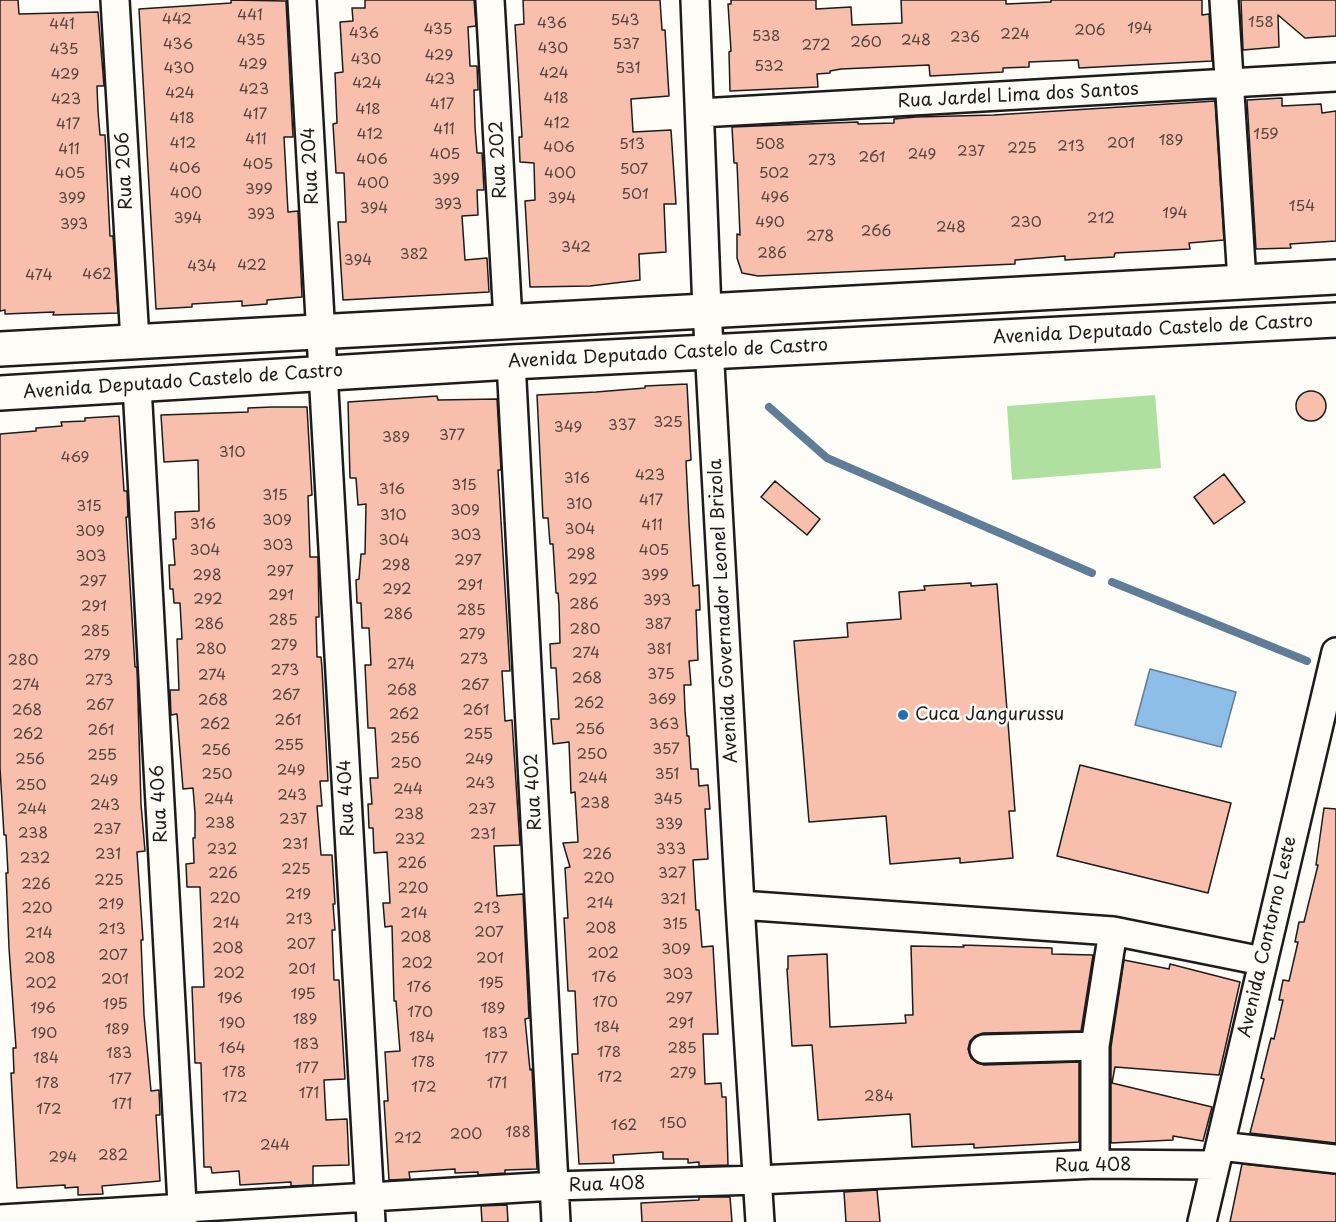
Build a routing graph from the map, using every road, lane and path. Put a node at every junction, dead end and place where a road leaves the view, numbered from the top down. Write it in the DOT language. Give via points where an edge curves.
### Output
graph roads {
  1 [pos="115,0"];
  2 [pos="302,0"];
  3 [pos="490,0"];
  4 [pos="695,0"];
  5 [pos="1224,0"];
  6 [pos="1336,78"];
  7 [pos="1228,85"];
  8 [pos="700,113"];
  9 [pos="1336,277"];
  10 [pos="1242,281"];
  11 [pos="1098,290"];
  12 [pos="1040,294"];
  13 [pos="707,310"];
  14 [pos="1336,320"];
  15 [pos="508,321"];
  16 [pos="320,332"];
  17 [pos="1100,333"];
  18 [pos="1043,336"];
  19 [pos="135,342"];
  20 [pos="0,349"];
  21 [pos="710,352"];
  22 [pos="512,362"];
  23 [pos="324,373"];
  24 [pos="137,386"];
  25 [pos="0,393"];
  26 [pos="1336,652"];
  27 [pos="740,905"];
  28 [pos="1113,931"];
  29 [pos="1262,961"];
  30 [pos="1095,1046"];
  31 [pos="984,1049"];
  32 [pos="1218,1155"];
  33 [pos="1336,1159"];
  34 [pos="1095,1164"];
  35 [pos="758,1180"];
  36 [pos="554,1186"];
  37 [pos="371,1209"];
  38 [pos="183,1216"];
  39 [pos="0,1219"];
  40 [pos="556,1222"];
  41 [pos="760,1222"];
  42 [pos="1202,1222"];
  1 -- 19 [label="street, Rua 206"];
  2 -- 16 [label="street, Rua 204"];
  3 -- 15 [label="street, Rua 202"];
  4 -- 8 [label="street, Avenida Governador Leonel Brizola"];
  5 -- 7 [label="street"];
  6 -- 7 [label="street, Rua Jardel Lima dos Santos"];
  7 -- 8 [label="street, Rua Jardel Lima dos Santos"];
  7 -- 10 [label="street"];
  8 -- 13 [label="street, Avenida Governador Leonel Brizola"];
  9 -- 10 [label="main road"];
  10 -- 11 [label="main road"];
  11 -- 12 [label="main road"];
  11 -- 17 [label="main road"];
  12 -- 13 [label="main road"];
  12 -- 18 [label="main road"];
  13 -- 15 [label="main road"];
  13 -- 21 [label="street, Avenida Governador Leonel Brizola"];
  14 -- 17 [label="main road, Avenida Deputado Castelo de Castro"];
  15 -- 16 [label="main road"];
  16 -- 19 [label="main road"];
  16 -- 23 [label="street, Rua 204"];
  17 -- 18 [label="main road, Avenida Deputado Castelo de Castro"];
  18 -- 21 [label="main road, Avenida Deputado Castelo de Castro"];
  19 -- 20 [label="main road"];
  21 -- 22 [label="main road, Avenida Deputado Castelo de Castro"];
  21 -- 27 [label="street, Avenida Governador Leonel Brizola"];
  22 -- 23 [label="main road, Avenida Deputado Castelo de Castro"];
  22 -- 36 [label="street, Rua 402"];
  23 -- 24 [label="main road, Avenida Deputado Castelo de Castro"];
  23 -- 37 [label="street, Rua 404"];
  24 -- 25 [label="main road, Avenida Deputado Castelo de Castro"];
  24 -- 38 [label="street, Rua 406"];
  26 -- 29 [label="street, Avenida Contorno Leste"];
  27 -- 28 [label="street"];
  27 -- 35 [label="street, Avenida Governador Leonel Brizola"];
  28 -- 29 [label="street"];
  28 -- 30 [label="street"];
  29 -- 32 [label="street, Avenida Contorno Leste"];
  30 -- 31 [label="street"];
  30 -- 34 [label="street"];
  32 -- 33 [label="street, Rua 408"];
  32 -- 34 [label="street, Rua 408"];
  32 -- 42 [label="street, Avenida Contorno Leste"];
  34 -- 35 [label="street, Rua 408"];
  35 -- 36 [label="street, Rua 408"];
  35 -- 41 [label="street, Avenida Governador Leonel Brizola"];
  36 -- 37 [label="street, Rua 408"];
  36 -- 40 [label="street, Rua 402"];
  37 -- 38 [label="street, Rua 408"];
  38 -- 39 [label="street, Rua 408"];
}
